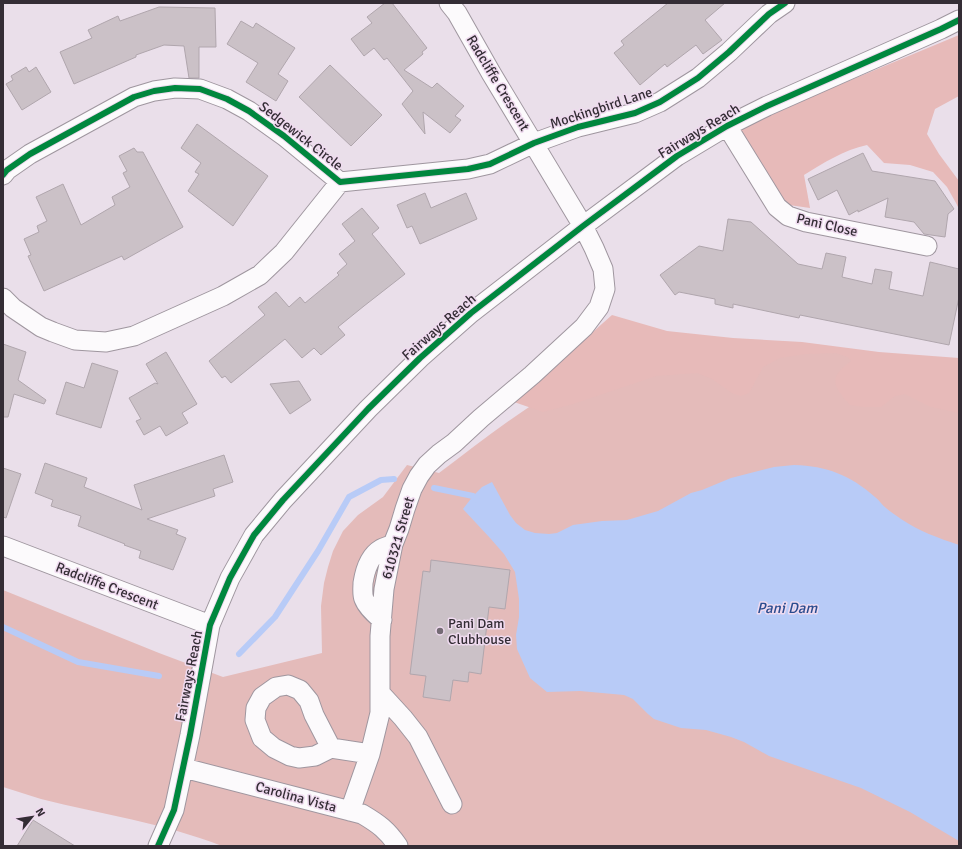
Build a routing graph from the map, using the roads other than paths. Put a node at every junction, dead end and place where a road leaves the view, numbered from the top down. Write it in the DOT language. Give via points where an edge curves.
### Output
graph roads {
  1 [pos="449,3"];
  2 [pos="785,3"];
  3 [pos="959,20"];
  4 [pos="727,126"];
  5 [pos="534,143"];
  6 [pos="3,175"];
  7 [pos="340,182"];
  8 [pos="583,226"];
  9 [pos="927,246"];
  10 [pos="3,298"];
  11 [pos="3,546"];
  12 [pos="210,625"];
  13 [pos="381,694"];
  14 [pos="330,748"];
  15 [pos="370,754"];
  16 [pos="184,768"];
  17 [pos="452,804"];
  18 [pos="350,811"];
  19 [pos="158,846"];
  20 [pos="398,846"];
  1 -- 5 [label="street, Radcliffe Crescent"];
  2 -- 5 [label="street, Mockingbird Lane" via="769,14 698,78 660,102 635,113 578,127"];
  3 -- 4 [label="street, Fairways Reach"];
  4 -- 8 [label="street, Fairways Reach" via="677,156"];
  4 -- 9 [label="street, Pani Close" via="772,201 788,216 806,222"];
  5 -- 7 [label="street, Sedgewick Circle" via="490,164 468,169"];
  5 -- 8 [label="street, Radcliffe Crescent"];
  6 -- 7 [label="street, Sedgewick Circle" via="30,154 134,97 175,88 200,89 249,111"];
  7 -- 10 [label="street, Sedgewick Circle" via="284,252 260,275 223,296 134,336 106,342 75,340 41,327"];
  8 -- 12 [label="street, Fairways Reach" via="465,318 378,398 324,455 254,535 230,578"];
  8 -- 13 [label="street, 610321 Street" via="602,269 605,289 599,307 584,327 532,375 427,465 412,489 393,544 384,589 380,636"];
  11 -- 12 [label="street, Radcliffe Crescent"];
  12 -- 16 [label="street, Fairways Reach"];
  13 -- 15 [label="street, 610321 Street" via="380,713"];
  13 -- 17 [label="street" via="418,736"];
  14 -- 15 [label="street"];
  15 -- 18 [label="street, 610321 Street"];
  16 -- 18 [label="street, Carolina Vista"];
  16 -- 19 [label="street, Fairways Reach" via="174,810"];
  18 -- 20 [label="street, Carolina Vista" via="362,814 377,823"];
}
